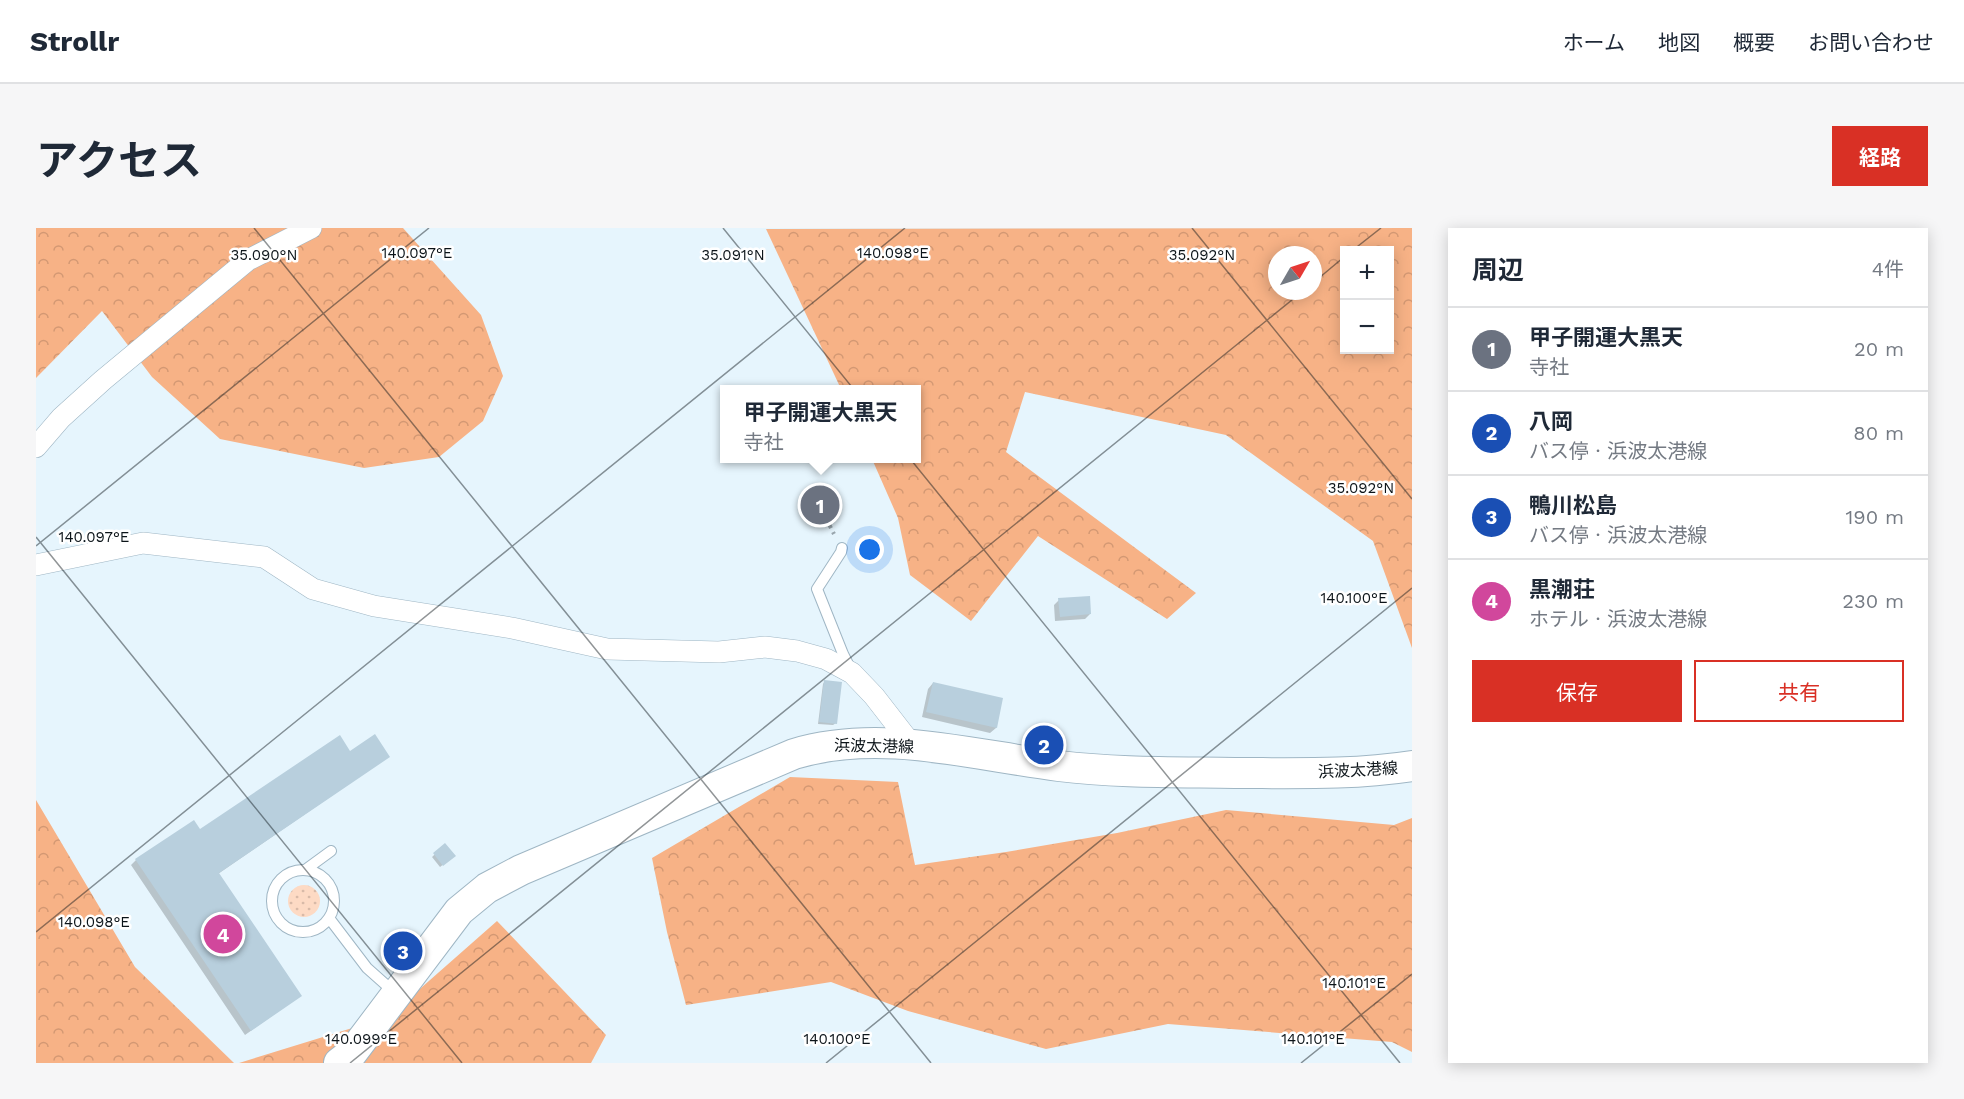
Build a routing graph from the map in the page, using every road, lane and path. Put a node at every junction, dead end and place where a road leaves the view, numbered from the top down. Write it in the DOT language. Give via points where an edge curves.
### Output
graph roads {
  1 [pos="311,228"];
  2 [pos="36,447"];
  3 [pos="842,548"];
  4 [pos="36,565"];
  5 [pos="852,673"];
  6 [pos="912,745"];
  7 [pos="1412,766"];
  8 [pos="331,851"];
  9 [pos="321,858"];
  10 [pos="305,870"];
  11 [pos="319,874"];
  12 [pos="329,918"];
  13 [pos="397,994"];
  14 [pos="348,1060"];
  1 -- 2 [label="street" via="248,260 103,380"];
  3 -- 5 [label="lane" via="817,589"];
  4 -- 5 [label="street" via="143,543 264,557 313,589 374,606 512,628 607,649 719,652 765,647 796,651 826,659"];
  5 -- 6 [label="street"];
  6 -- 7 [label="main road, 浜波太港線" via="1116,771 1279,773"];
  6 -- 13 [label="main road, 浜波太港線" via="854,742 794,754 511,875 459,911"];
  8 -- 9 [label="lane"];
  9 -- 10 [label="lane"];
  9 -- 11 [label="lane"];
  10 -- 11 [label="lane"];
  10 -- 12 [label="lane" via="290,873 276,886 276,916 292,930 302,932 322,926"];
  11 -- 12 [label="lane" via="332,889 333,909"];
  12 -- 13 [label="lane" via="367,968"];
  13 -- 14 [label="main road, 浜波太港線"];
}
